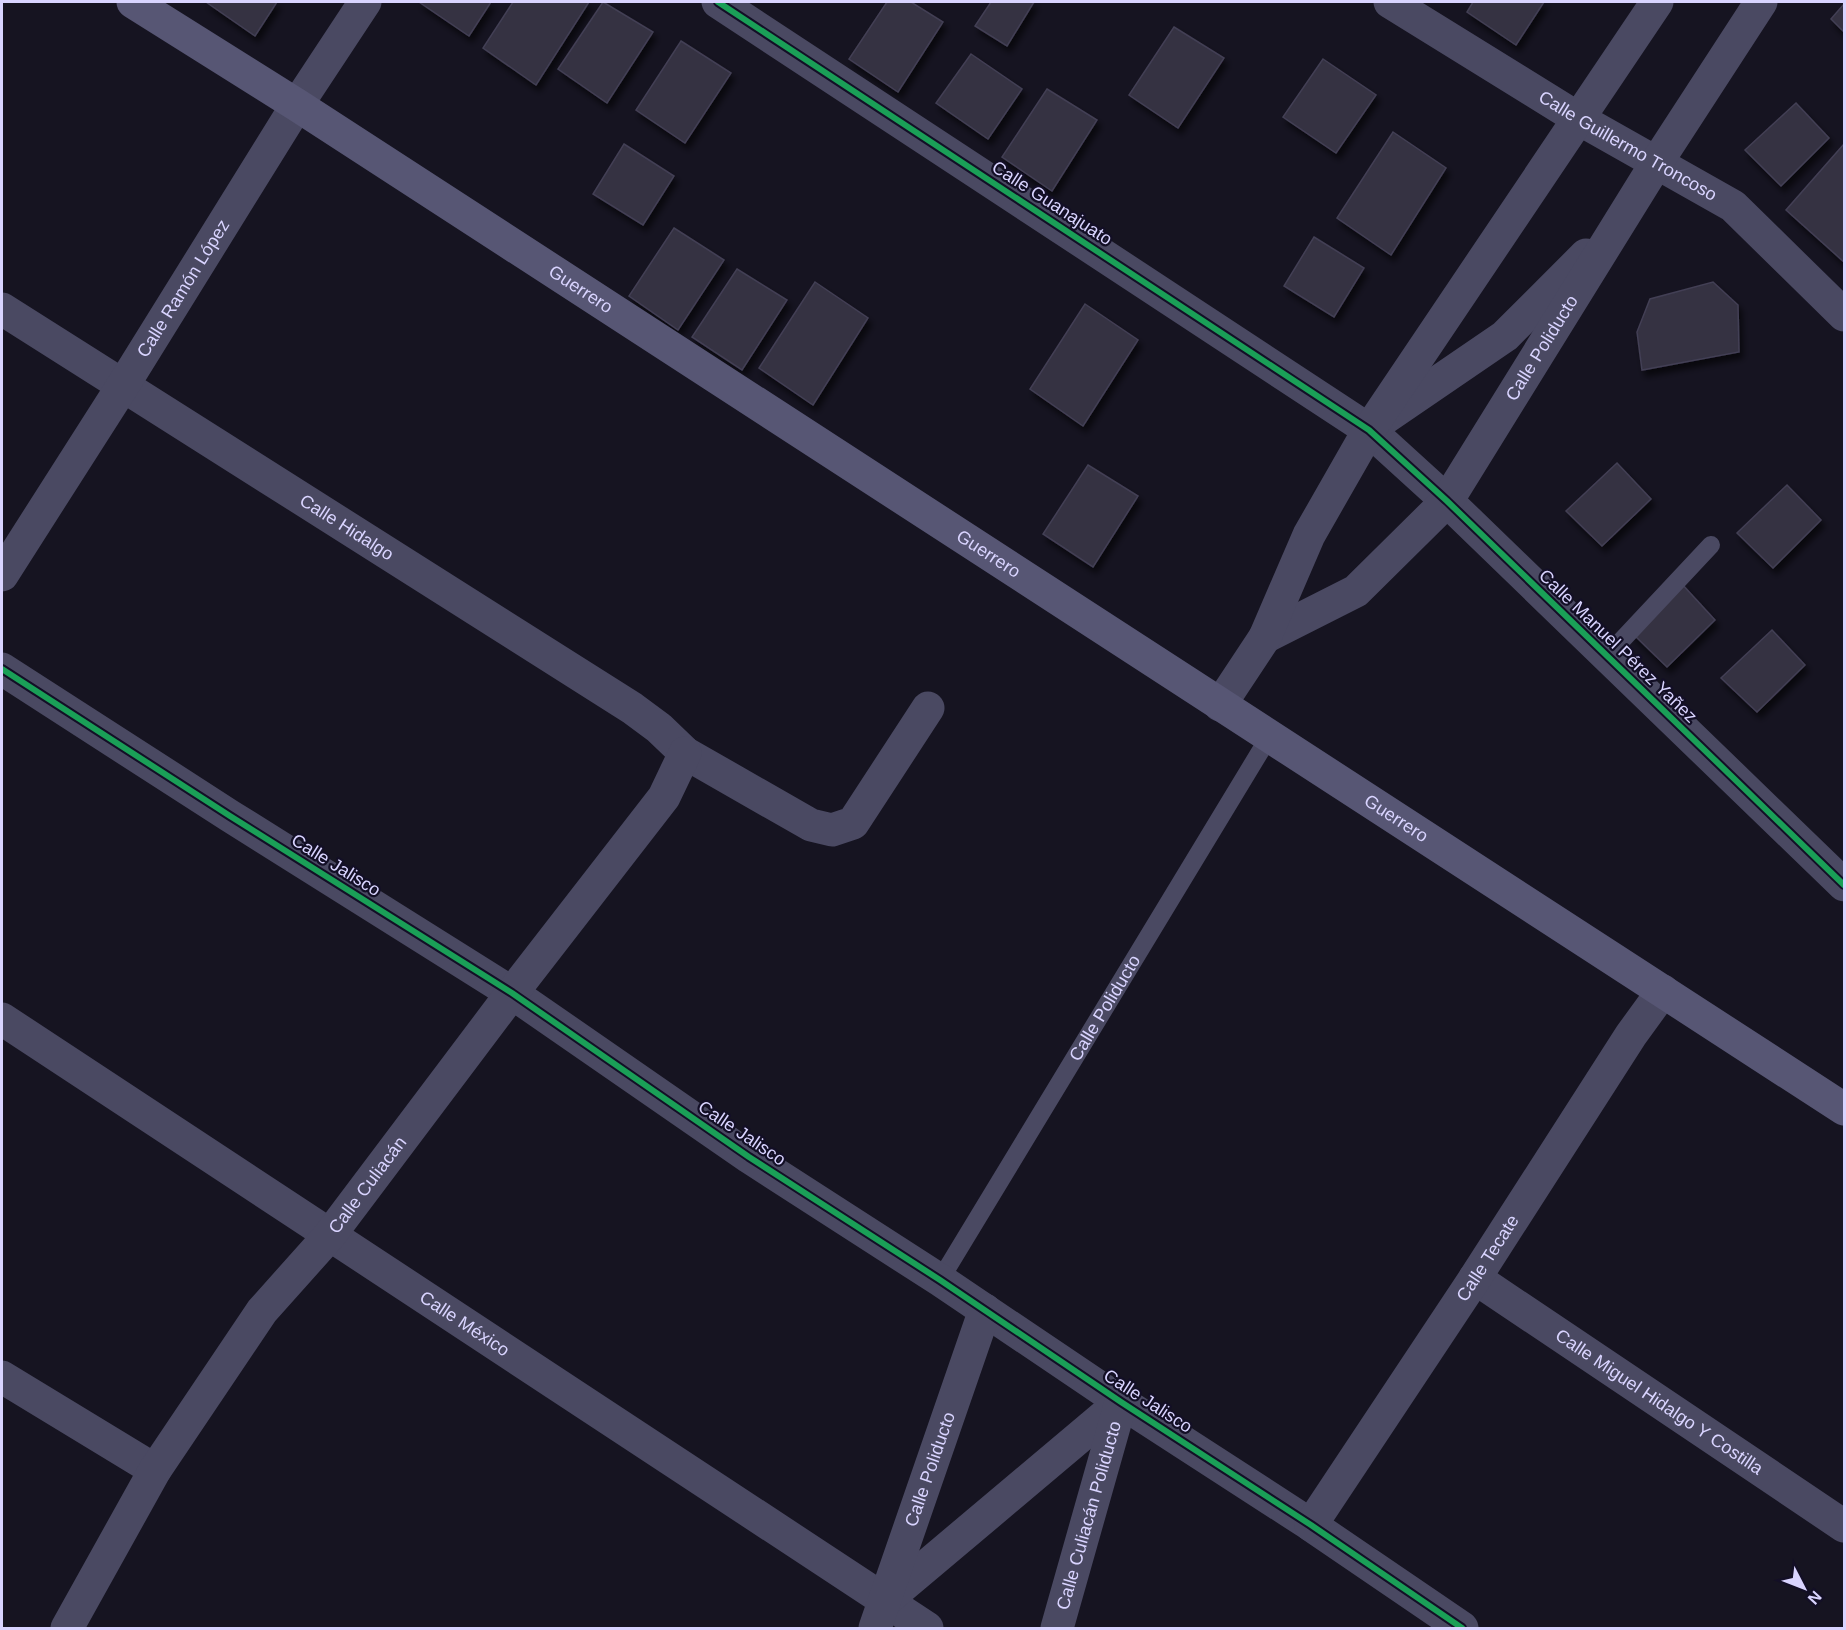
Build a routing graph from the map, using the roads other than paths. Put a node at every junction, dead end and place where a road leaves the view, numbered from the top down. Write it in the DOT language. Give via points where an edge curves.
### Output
graph roads {
  1 [pos="133,2"];
  2 [pos="365,2"];
  3 [pos="718,2"];
  4 [pos="1390,2"];
  5 [pos="1657,2"];
  6 [pos="1761,2"];
  7 [pos="297,105"];
  8 [pos="1579,119"];
  9 [pos="1657,162"];
  10 [pos="1618,225"];
  11 [pos="2,309"];
  12 [pos="1845,315"];
  13 [pos="122,387"];
  14 [pos="1369,430"];
  15 [pos="1447,501"];
  16 [pos="1711,545"];
  17 [pos="2,574"];
  18 [pos="1265,637"];
  19 [pos="1607,656"];
  20 [pos="2,669"];
  21 [pos="1220,705"];
  22 [pos="928,708"];
  23 [pos="1269,737"];
  24 [pos="685,753"];
  25 [pos="1845,885"];
  26 [pos="1663,991"];
  27 [pos="512,993"];
  28 [pos="2,1019"];
  29 [pos="1845,1109"];
  30 [pos="329,1236"];
  31 [pos="1474,1278"];
  32 [pos="940,1280"];
  33 [pos="985,1310"];
  34 [pos="2,1377"];
  35 [pos="1120,1402"];
  36 [pos="155,1470"];
  37 [pos="1311,1525"];
  38 [pos="1845,1526"];
  39 [pos="880,1615"];
  40 [pos="67,1629"];
  41 [pos="927,1629"];
  42 [pos="1057,1629"];
  43 [pos="1462,1629"];
  1 -- 7 [label="main road, Guerrero"];
  2 -- 7 [label="street, Calle Ramón López"];
  3 -- 14 [label="street, Calle Guanajuato"];
  4 -- 8 [label="street, Calle Guillermo Troncoso"];
  5 -- 8 [label="street, Calle Poliducto"];
  6 -- 9 [label="street, Calle Poliducto"];
  7 -- 13 [label="street, Calle Ramón López"];
  7 -- 21 [label="main road, Guerrero"];
  8 -- 9 [label="street, Calle Guillermo Troncoso"];
  8 -- 14 [label="street, Calle Poliducto"];
  9 -- 10 [label="street, Calle Poliducto"];
  9 -- 12 [label="street, Calle Guillermo Troncoso" via="1733,206"];
  10 -- 14 [label="street" via="1505,336"];
  10 -- 15 [label="street, Calle Poliducto"];
  11 -- 13 [label="street, Calle Hidalgo"];
  13 -- 17 [label="street, Calle Ramón López"];
  13 -- 24 [label="street, Calle Hidalgo" via="632,708"];
  14 -- 15 [label="street, Calle Manuel Pérez Yañez"];
  14 -- 18 [label="street, Calle Poliducto" via="1309,535"];
  15 -- 18 [label="street, Calle Poliducto" via="1356,591"];
  15 -- 19 [label="street, Calle Manuel Pérez Yañez"];
  16 -- 19 [label="lane"];
  18 -- 21 [label="street, Calle Poliducto"];
  19 -- 25 [label="street, Calle Manuel Pérez Yañez"];
  20 -- 27 [label="street, Calle Jalisco"];
  21 -- 23 [label="main road, Guerrero"];
  22 -- 24 [label="street, Calle Hidalgo" via="853,823 831,830 810,825"];
  23 -- 26 [label="main road, Guerrero"];
  23 -- 32 [label="lane, Calle Poliducto"];
  24 -- 27 [label="street, Calle Culiacán" via="664,797"];
  26 -- 29 [label="main road, Guerrero"];
  26 -- 31 [label="street, Calle Tecate"];
  27 -- 30 [label="street, Calle Culiacán"];
  27 -- 32 [label="street, Calle Jalisco" via="749,1157"];
  28 -- 30 [label="street, Calle México"];
  30 -- 36 [label="street, Calle Culiacán" via="262,1311"];
  30 -- 39 [label="street, Calle México"];
  31 -- 37 [label="street, Calle Tecate"];
  31 -- 38 [label="street, Calle Miguel Hidalgo Y Costilla"];
  32 -- 33 [label="street, Calle Jalisco"];
  33 -- 35 [label="street, Calle Jalisco"];
  33 -- 39 [label="street, Calle Poliducto"];
  34 -- 36 [label="street"];
  35 -- 37 [label="street, Calle Jalisco"];
  35 -- 39 [label="street"];
  35 -- 42 [label="street, Calle Culiacán Poliducto"];
  36 -- 40 [label="street, Calle Culiacán"];
  37 -- 43 [label="street, Calle Jalisco"];
  39 -- 41 [label="street, Calle México"];
}
